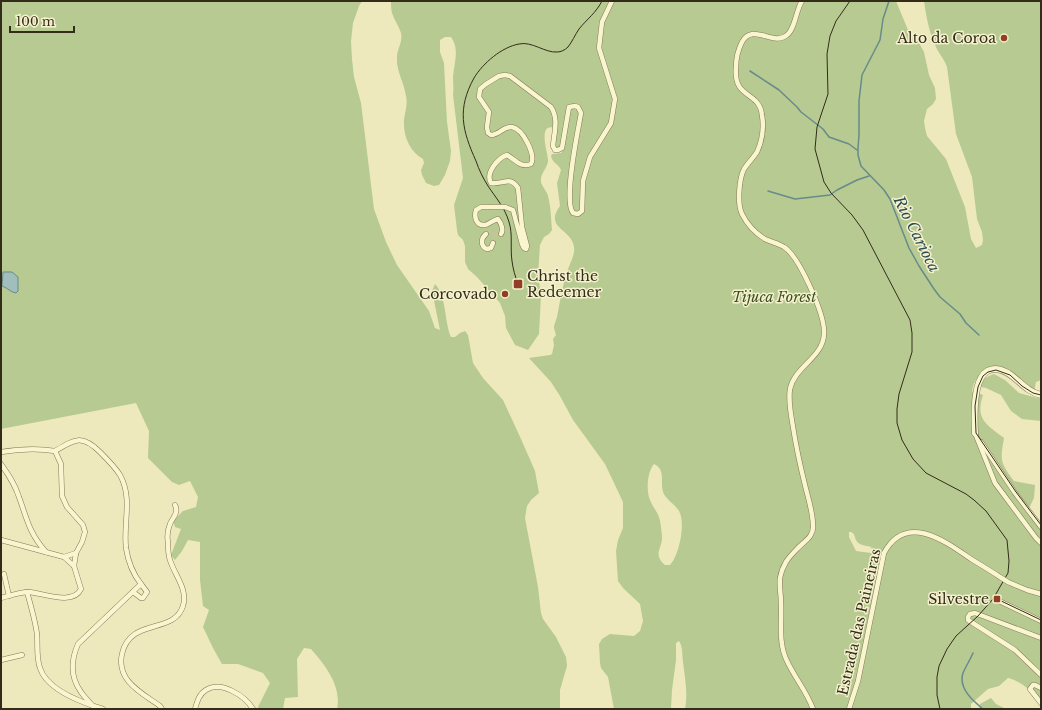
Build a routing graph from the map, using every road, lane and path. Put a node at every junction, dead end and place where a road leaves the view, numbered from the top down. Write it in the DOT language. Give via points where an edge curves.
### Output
graph roads {
  1 [pos="612,1"];
  2 [pos="802,1"];
  3 [pos="486,234"];
  4 [pos="502,234"];
  5 [pos="493,243"];
  6 [pos="1041,396"];
  7 [pos="975,433"];
  8 [pos="55,451"];
  9 [pos="1,452"];
  10 [pos="1,464"];
  11 [pos="175,505"];
  12 [pos="1041,527"];
  13 [pos="1,540"];
  14 [pos="36,541"];
  15 [pos="1041,543"];
  16 [pos="32,549"];
  17 [pos="47,553"];
  18 [pos="76,553"];
  19 [pos="64,557"];
  20 [pos="74,566"];
  21 [pos="4,574"];
  22 [pos="141,584"];
  23 [pos="27,592"];
  24 [pos="133,592"];
  25 [pos="1041,594"];
  26 [pos="9,596"];
  27 [pos="1,598"];
  28 [pos="995,599"];
  29 [pos="1041,621"];
  30 [pos="1041,638"];
  31 [pos="22,655"];
  32 [pos="1,660"];
  33 [pos="1041,675"];
  34 [pos="1041,688"];
  35 [pos="1041,703"];
  36 [pos="94,708"];
  37 [pos="103,709"];
  38 [pos="162,709"];
  39 [pos="195,709"];
  40 [pos="253,709"];
  41 [pos="813,709"];
  42 [pos="849,709"];
  1 -- 4 [label="street, bridge" via="602,22 599,48 615,99 613,115 611,123 590,157 584,181 582,211 578,214 571,210 570,198 572,159 580,110 575,106 569,107 562,148 555,150 553,146 556,119 551,107 510,76 499,76 480,89 479,97 489,112 488,133 495,135 512,127 522,134 532,155 532,162 525,166 507,155 502,157 488,177 491,183 510,181 518,188 527,247 524,248 522,244 513,210 505,207 481,207 476,210 474,215 480,224 484,225 498,219"];
  2 -- 41 [label="street" via="792,30 787,36 779,39 750,34 743,39 738,50 735,74 737,84 758,104 762,113 762,136 756,153 746,166 741,179 741,211 754,231 790,252 813,294 823,320 825,334 821,348 799,371 790,388 789,401 814,529 809,538 786,562 780,580 781,633 786,659"];
  3 -- 5 [label="street" via="482,238 483,247 491,248"];
  6 -- 7 [label="street" via="1004,371 988,371 977,386 974,407"];
  7 -- 12 [label="street"];
  7 -- 15 [label="street" via="995,483"];
  8 -- 9 [label="street" via="20,449"];
  8 -- 18 [label="street" via="60,464 62,496 67,507 83,524 85,532"];
  8 -- 22 [label="street" via="70,442 84,440 93,445 120,476 127,500 126,547 130,565"];
  10 -- 14 [label="street" via="11,478"];
  11 -- 38 [label="street" via="176,514 169,525 167,540 170,560 184,595 183,606 179,615 169,622 134,634 123,650 121,659 126,679"];
  13 -- 16 [label="street"];
  14 -- 16 [label="street"];
  14 -- 17 [label="street"];
  16 -- 17 [label="street"];
  17 -- 19 [label="street"];
  18 -- 19 [label="street"];
  18 -- 20 [label="street"];
  19 -- 20 [label="street"];
  20 -- 23 [label="street" via="81,589 75,597 63,598"];
  21 -- 26 [label="street"];
  22 -- 24 [label="street"];
  22 -- 24 [label="street" via="147,592 143,598"];
  23 -- 26 [label="street"];
  23 -- 36 [label="street" via="37,633 38,661 42,675 57,688"];
  24 -- 36 [label="street" via="78,644 73,654 74,679"];
  25 -- 42 [label="street, Estrada das Paineiras, bridge" via="1008,582 952,546 923,532 910,532 897,537 884,553 858,680"];
  26 -- 27 [label="street"];
  28 -- 29 [label="street"];
  30 -- 33 [label="street" via="975,613 968,617 968,620 1014,650"];
  31 -- 32 [label="street"];
  34 -- 35 [label="street" via="1035,684 1030,689"];
  36 -- 37 [label="street"];
  39 -- 40 [label="street" via="198,698 206,690 214,687 239,694"];
}
